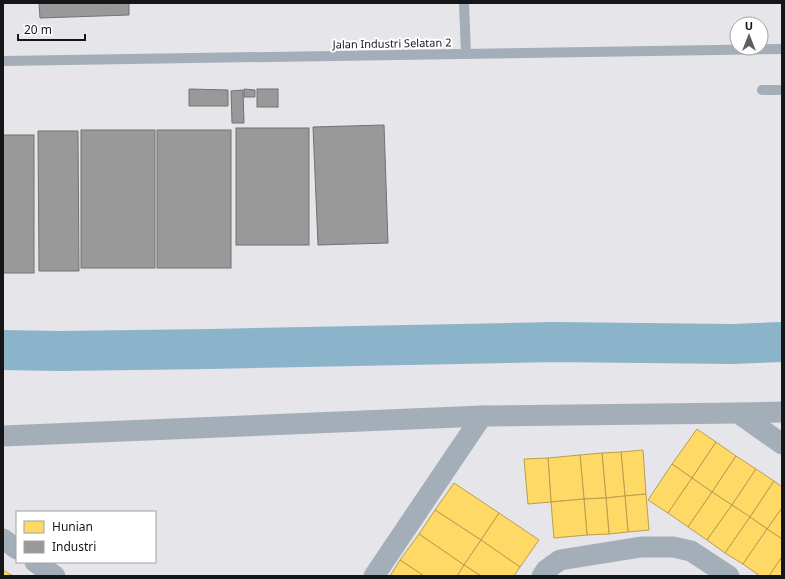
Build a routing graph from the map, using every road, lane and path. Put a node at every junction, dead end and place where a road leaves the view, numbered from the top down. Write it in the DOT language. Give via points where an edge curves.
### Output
graph roads {
  1 [pos="464,3"];
  2 [pos="782,49"];
  3 [pos="466,54"];
  4 [pos="3,61"];
  5 [pos="762,90"];
  6 [pos="782,90"];
  7 [pos="782,412"];
  8 [pos="738,413"];
  9 [pos="482,416"];
  10 [pos="3,436"];
  11 [pos="782,444"];
  12 [pos="3,539"];
  13 [pos="16,548"];
  14 [pos="36,563"];
  15 [pos="55,576"];
  16 [pos="374,576"];
  17 [pos="542,576"];
  18 [pos="729,576"];
  1 -- 3 [label="lane"];
  2 -- 3 [label="lane, Jalan Industri Selatan 2"];
  3 -- 4 [label="lane, Jalan Industri Selatan 2"];
  5 -- 6 [label="lane"];
  7 -- 8 [label="street"];
  8 -- 9 [label="street"];
  8 -- 11 [label="street"];
  9 -- 10 [label="street"];
  9 -- 16 [label="street"];
  12 -- 13 [label="street"];
  14 -- 15 [label="street"];
  17 -- 18 [label="street" via="560,560 641,547 674,547 691,551"];
}
